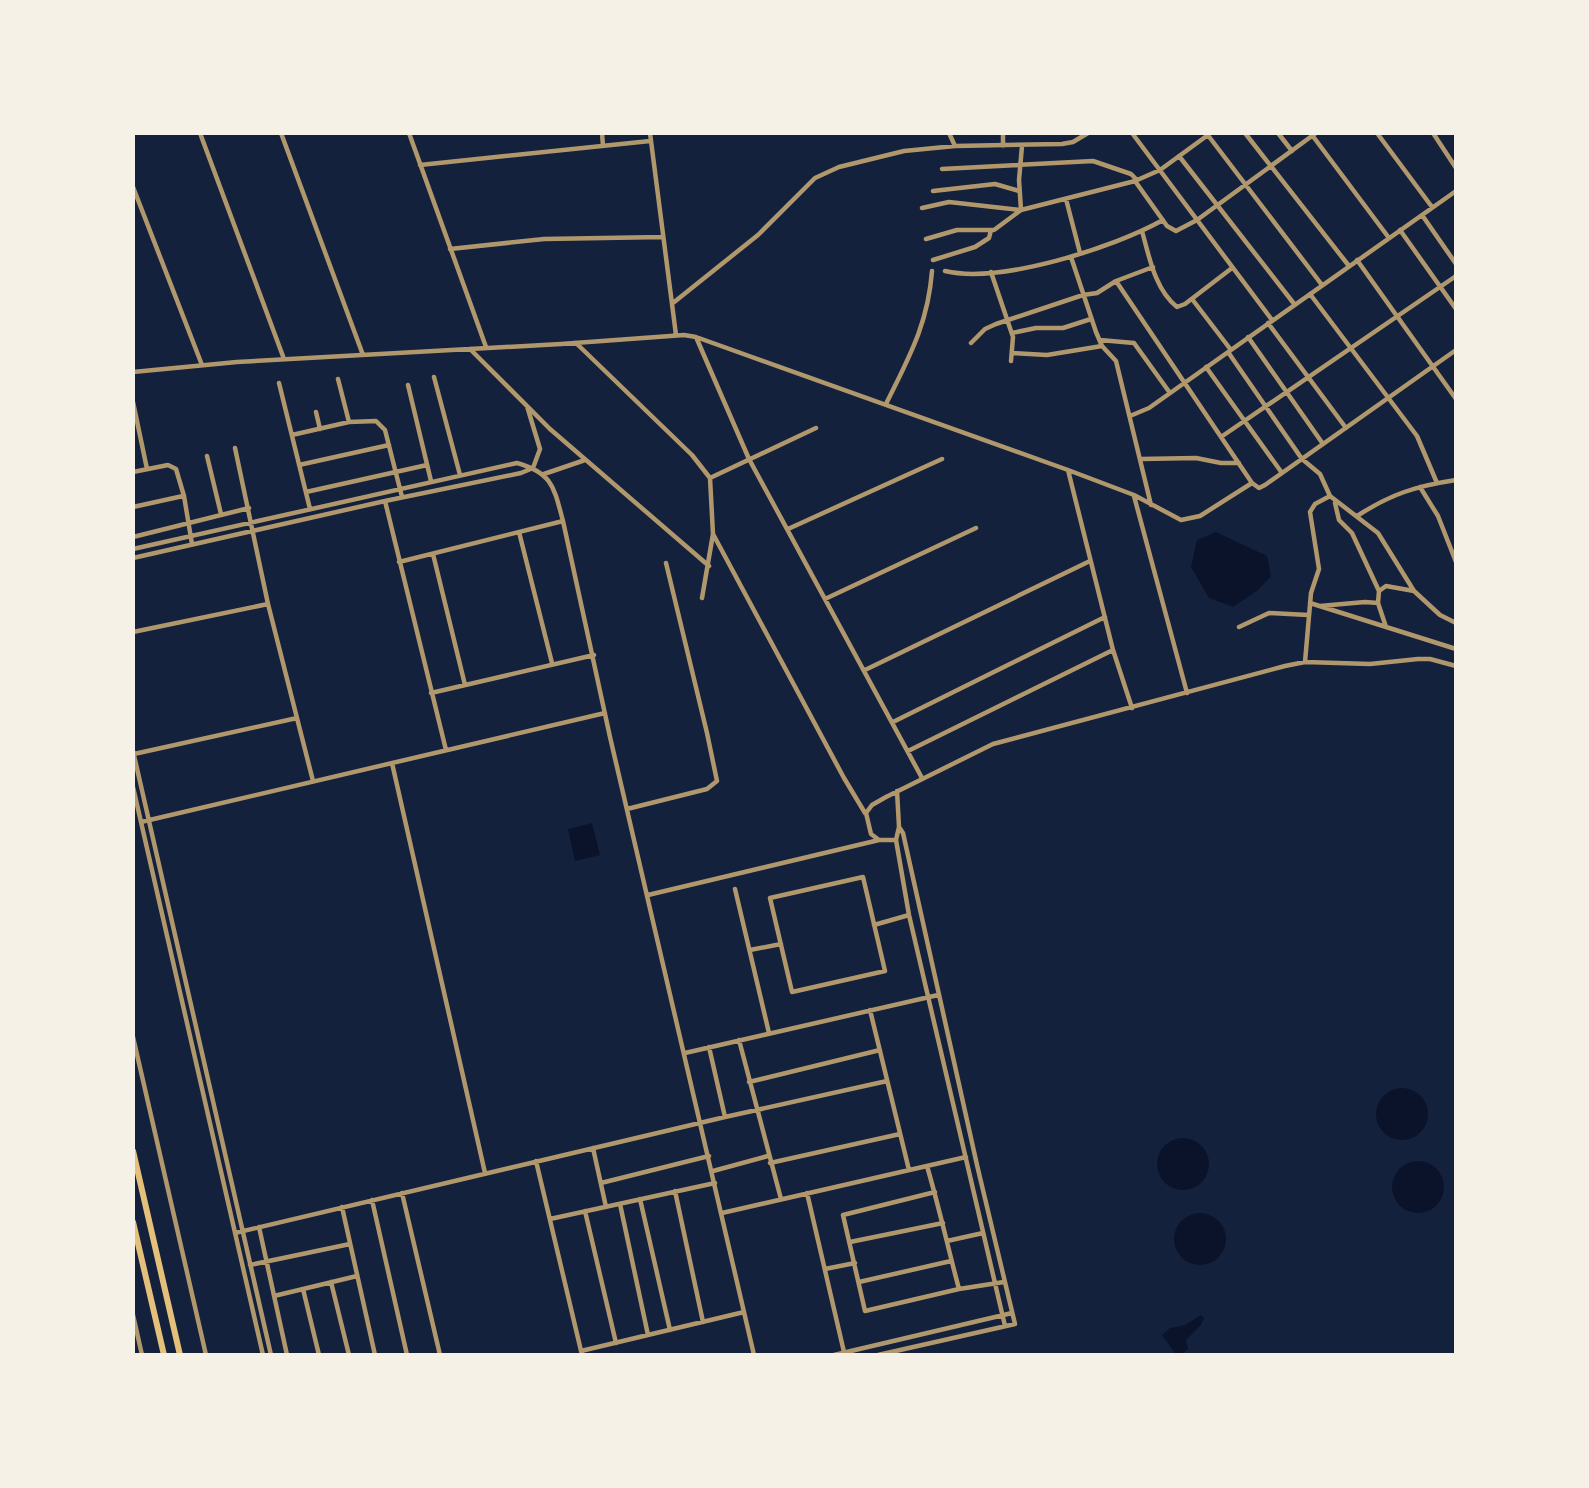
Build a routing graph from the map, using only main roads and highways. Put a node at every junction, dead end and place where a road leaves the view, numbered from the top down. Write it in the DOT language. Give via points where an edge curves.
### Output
graph roads {
  1 [pos="133,1152"];
  2 [pos="133,1222"];
  3 [pos="157,1254"];
  4 [pos="142,1259"];
  5 [pos="164,1355"];
  6 [pos="180,1355"];
  1 -- 3 [label="main road"];
  2 -- 4 [label="main road"];
  3 -- 4 [label="main road"];
  3 -- 6 [label="main road"];
  4 -- 5 [label="main road"];
}
